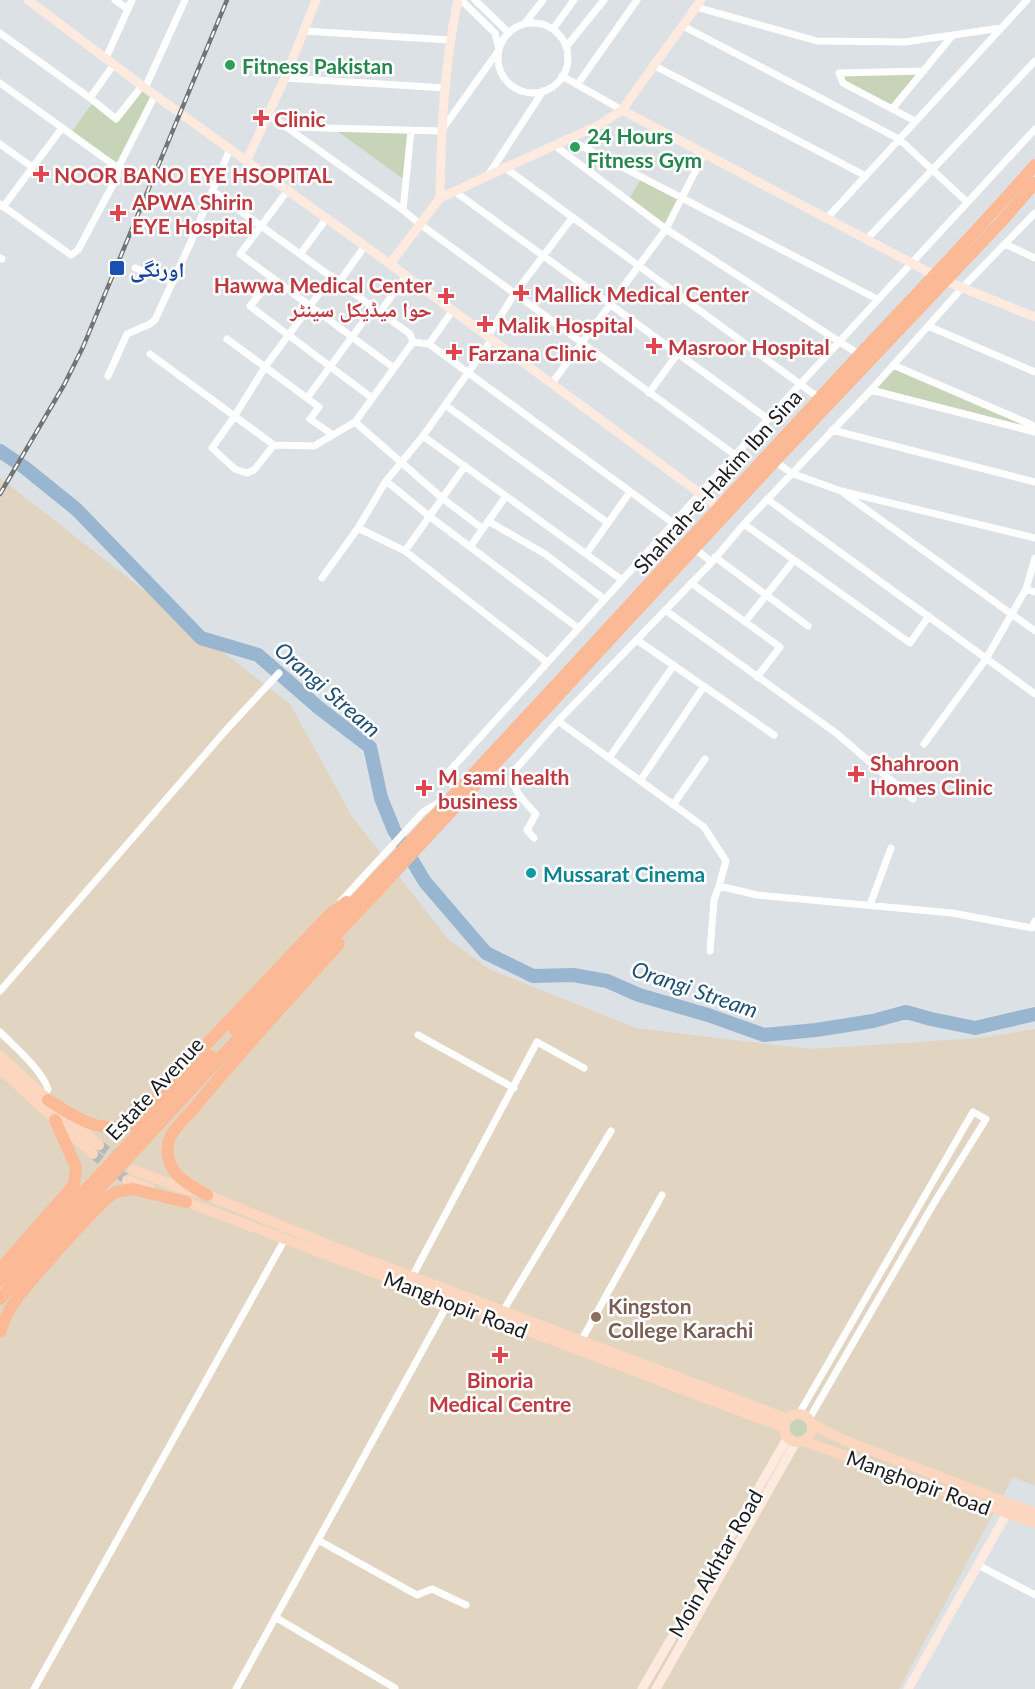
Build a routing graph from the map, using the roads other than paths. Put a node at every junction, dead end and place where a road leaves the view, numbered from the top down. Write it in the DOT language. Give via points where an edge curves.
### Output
graph roads {
  1 [pos="28,0"];
  2 [pos="115,0"];
  3 [pos="132,0"];
  4 [pos="185,0"];
  5 [pos="316,0"];
  6 [pos="460,0"];
  7 [pos="475,0"];
  8 [pos="543,0"];
  9 [pos="574,0"];
  10 [pos="604,0"];
  11 [pos="638,0"];
  12 [pos="1027,0"];
  13 [pos="699,3"];
  14 [pos="128,9"];
  15 [pos="525,23"];
  16 [pos="683,26"];
  17 [pos="1002,28"];
  18 [pos="553,29"];
  19 [pos="304,31"];
  20 [pos="0,33"];
  21 [pos="509,33"];
  22 [pos="952,36"];
  23 [pos="449,40"];
  24 [pos="566,47"];
  25 [pos="499,50"];
  26 [pos="106,58"];
  27 [pos="1035,61"];
  28 [pos="114,64"];
  29 [pos="653,65"];
  30 [pos="924,71"];
  31 [pos="562,76"];
  32 [pos="285,78"];
  33 [pos="0,83"];
  34 [pos="578,85"];
  35 [pos="144,87"];
  36 [pos="446,88"];
  37 [pos="543,91"];
  38 [pos="154,95"];
  39 [pos="90,98"];
  40 [pos="892,109"];
  41 [pos="622,110"];
  42 [pos="268,114"];
  43 [pos="915,121"];
  44 [pos="286,127"];
  45 [pos="62,128"];
  46 [pos="1035,129"];
  47 [pos="411,130"];
  48 [pos="441,131"];
  49 [pos="568,139"];
  50 [pos="899,139"];
  51 [pos="0,144"];
  52 [pos="554,145"];
  53 [pos="230,149"];
  54 [pos="704,154"];
  55 [pos="1035,154"];
  56 [pos="246,160"];
  57 [pos="1035,165"];
  58 [pos="32,167"];
  59 [pos="504,167"];
  60 [pos="118,168"];
  61 [pos="932,170"];
  62 [pos="489,174"];
  63 [pos="866,176"];
  64 [pos="1035,183"];
  65 [pos="288,190"];
  66 [pos="213,191"];
  67 [pos="454,191"];
  68 [pos="1035,193"];
  69 [pos="682,197"];
  70 [pos="440,198"];
  71 [pos="967,202"];
  72 [pos="2,205"];
  73 [pos="403,210"];
  74 [pos="1035,213"];
  75 [pos="327,218"];
  76 [pos="572,218"];
  77 [pos="827,218"];
  78 [pos="997,218"];
  79 [pos="420,224"];
  80 [pos="262,226"];
  81 [pos="666,229"];
  82 [pos="866,240"];
  83 [pos="1005,244"];
  84 [pos="365,246"];
  85 [pos="301,253"];
  86 [pos="543,256"];
  87 [pos="1035,258"];
  88 [pos="390,264"];
  89 [pos="912,264"];
  90 [pos="639,265"];
  91 [pos="135,268"];
  92 [pos="332,276"];
  93 [pos="406,276"];
  94 [pos="273,278"];
  95 [pos="940,278"];
  96 [pos="173,282"];
  97 [pos="339,282"];
  98 [pos="962,288"];
  99 [pos="515,293"];
  100 [pos="877,299"];
  101 [pos="611,303"];
  102 [pos="310,306"];
  103 [pos="377,309"];
  104 [pos="453,310"];
  105 [pos="1035,317"];
  106 [pos="928,326"];
  107 [pos="288,336"];
  108 [pos="352,337"];
  109 [pos="490,337"];
  110 [pos="227,339"];
  111 [pos="413,342"];
  112 [pos="838,342"];
  113 [pos="581,343"];
  114 [pos="429,344"];
  115 [pos="678,353"];
  116 [pos="150,354"];
  117 [pos="860,355"];
  118 [pos="893,365"];
  119 [pos="265,367"];
  120 [pos="330,367"];
  121 [pos="394,368"];
  122 [pos="1035,372"];
  123 [pos="468,373"];
  124 [pos="108,376"];
  125 [pos="552,383"];
  126 [pos="800,385"];
  127 [pos="871,390"];
  128 [pos="649,393"];
  129 [pos="307,398"];
  130 [pos="372,398"];
  131 [pos="819,398"];
  132 [pos="445,405"];
  133 [pos="234,417"];
  134 [pos="768,419"];
  135 [pos="355,422"];
  136 [pos="832,430"];
  137 [pos="1035,430"];
  138 [pos="333,435"];
  139 [pos="423,436"];
  140 [pos="274,445"];
  141 [pos="735,454"];
  142 [pos="775,461"];
  143 [pos="401,463"];
  144 [pos="465,466"];
  145 [pos="791,474"];
  146 [pos="386,481"];
  147 [pos="1035,482"];
  148 [pos="841,491"];
  149 [pos="630,492"];
  150 [pos="701,493"];
  151 [pos="506,496"];
  152 [pos="442,498"];
  153 [pos="767,499"];
  154 [pos="720,507"];
  155 [pos="429,516"];
  156 [pos="488,521"];
  157 [pos="608,523"];
  158 [pos="673,524"];
  159 [pos="744,524"];
  160 [pos="358,528"];
  161 [pos="483,529"];
  162 [pos="1035,538"];
  163 [pos="470,547"];
  164 [pos="695,549"];
  165 [pos="405,551"];
  166 [pos="586,554"];
  167 [pos="1035,558"];
  168 [pos="713,560"];
  169 [pos="794,560"];
  170 [pos="322,578"];
  171 [pos="622,580"];
  172 [pos="691,583"];
  173 [pos="1026,589"];
  174 [pos="1035,592"];
  175 [pos="766,595"];
  176 [pos="604,599"];
  177 [pos="664,610"];
  178 [pos="1011,614"];
  179 [pos="929,616"];
  180 [pos="745,622"];
  181 [pos="808,626"];
  182 [pos="578,628"];
  183 [pos="1035,631"];
  184 [pos="637,640"];
  185 [pos="986,659"];
  186 [pos="547,662"];
  187 [pos="674,665"];
  188 [pos="279,673"];
  189 [pos="757,677"];
  190 [pos="704,687"];
  191 [pos="1035,694"];
  192 [pos="558,721"];
  193 [pos="774,735"];
  194 [pos="924,744"];
  195 [pos="609,758"];
  196 [pos="705,759"];
  197 [pos="640,780"];
  198 [pos="458,790"];
  199 [pos="913,799"];
  200 [pos="673,805"];
  201 [pos="431,826"];
  202 [pos="534,837"];
  203 [pos="891,848"];
  204 [pos="719,886"];
  205 [pos="370,893"];
  206 [pos="870,905"];
  207 [pos="333,917"];
  208 [pos="1035,921"];
  209 [pos="710,951"];
  210 [pos="1,988"];
  211 [pos="0,1032"];
  212 [pos="418,1035"];
  213 [pos="0,1056"];
  214 [pos="584,1068"];
  215 [pos="0,1069"];
  216 [pos="215,1082"];
  217 [pos="514,1088"];
  218 [pos="46,1098"];
  219 [pos="149,1107"];
  220 [pos="55,1120"];
  221 [pos="611,1131"];
  222 [pos="134,1170"];
  223 [pos="127,1180"];
  224 [pos="662,1195"];
  225 [pos="207,1196"];
  226 [pos="924,1197"];
  227 [pos="186,1202"];
  228 [pos="934,1203"];
  229 [pos="285,1239"];
  230 [pos="64,1242"];
  231 [pos="12,1256"];
  232 [pos="0,1269"];
  233 [pos="412,1277"];
  234 [pos="0,1281"];
  235 [pos="0,1299"];
  236 [pos="449,1302"];
  237 [pos="503,1311"];
  238 [pos="0,1332"];
  239 [pos="581,1341"];
  240 [pos="797,1428"];
  241 [pos="836,1436"];
  242 [pos="829,1451"];
  243 [pos="1007,1513"];
  244 [pos="1035,1513"];
  245 [pos="1035,1523"];
  246 [pos="318,1540"];
  247 [pos="978,1564"];
  248 [pos="1035,1595"];
  249 [pos="466,1605"];
  250 [pos="275,1617"];
  251 [pos="673,1636"];
  252 [pos="683,1642"];
  253 [pos="395,1688"];
  254 [pos="34,1689"];
  255 [pos="236,1689"];
  256 [pos="642,1689"];
  257 [pos="656,1689"];
  258 [pos="908,1689"];
  1 -- 26 [label="street"];
  2 -- 14 [label="street"];
  3 -- 14 [label="street"];
  4 -- 35 [label="street"];
  5 -- 19 [label="street"];
  6 -- 23 [label="street"];
  6 -- 25 [label="street" via="495,33"];
  7 -- 21 [label="street"];
  8 -- 15 [label="street"];
  9 -- 18 [label="street"];
  10 -- 24 [label="street"];
  11 -- 34 [label="street"];
  12 -- 17 [label="street"];
  13 -- 16 [label="street"];
  13 -- 22 [label="street" via="817,41 905,42"];
  14 -- 26 [label="street"];
  15 -- 18 [label="street"];
  15 -- 21 [label="street"];
  16 -- 29 [label="street"];
  16 -- 50 [label="street"];
  17 -- 22 [label="street"];
  17 -- 43 [label="street"];
  18 -- 24 [label="street"];
  19 -- 23 [label="street"];
  19 -- 32 [label="street"];
  20 -- 39 [label="street"];
  21 -- 25 [label="street"];
  22 -- 30 [label="street"];
  23 -- 36 [label="street"];
  24 -- 31 [label="street" via="568,59"];
  25 -- 37 [label="street" via="498,63 507,81 517,89"];
  25 -- 48 [label="street"];
  26 -- 28 [label="street"];
  27 -- 61 [label="street"];
  28 -- 35 [label="street"];
  28 -- 39 [label="street"];
  29 -- 41 [label="street"];
  29 -- 63 [label="street"];
  30 -- 40 [label="street"];
  30 -- 40 [label="street" via="839,73 843,83"];
  31 -- 34 [label="street"];
  31 -- 37 [label="street"];
  32 -- 36 [label="street"];
  32 -- 42 [label="street"];
  33 -- 45 [label="street"];
  34 -- 41 [label="street"];
  35 -- 38 [label="street"];
  35 -- 39 [label="street" via="116,119"];
  36 -- 48 [label="street"];
  37 -- 62 [label="street"];
  38 -- 53 [label="street"];
  38 -- 60 [label="street"];
  40 -- 43 [label="street"];
  41 -- 49 [label="street"];
  41 -- 54 [label="street"];
  42 -- 44 [label="street"];
  42 -- 56 [label="street"];
  43 -- 50 [label="street"];
  44 -- 47 [label="street"];
  44 -- 73 [label="street"];
  45 -- 58 [label="street"];
  45 -- 60 [label="street"];
  46 -- 71 [label="street"];
  47 -- 48 [label="street"];
  47 -- 73 [label="street"];
  48 -- 70 [label="street"];
  49 -- 52 [label="street"];
  49 -- 69 [label="street"];
  50 -- 61 [label="street"];
  50 -- 63 [label="street"];
  51 -- 58 [label="street"];
  52 -- 59 [label="street"];
  52 -- 81 [label="street"];
  53 -- 56 [label="street"];
  53 -- 66 [label="street"];
  54 -- 69 [label="street"];
  54 -- 77 [label="street"];
  55 -- 78 [label="highway"];
  56 -- 65 [label="street"];
  57 -- 78 [label="highway, Shahrah-e-Hakim Ibn Sina"];
  58 -- 72 [label="street"];
  59 -- 62 [label="street"];
  59 -- 76 [label="street"];
  60 -- 72 [label="street" via="117,177 78,250 71,255"];
  61 -- 71 [label="street"];
  61 -- 82 [label="street"];
  62 -- 67 [label="street"];
  63 -- 77 [label="street"];
  64 -- 78 [label="highway, Shahrah-e-Hakim Ibn Sina"];
  65 -- 75 [label="street"];
  65 -- 80 [label="street"];
  66 -- 80 [label="street"];
  66 -- 96 [label="street"];
  67 -- 70 [label="street"];
  67 -- 86 [label="street"];
  68 -- 78 [label="highway"];
  69 -- 81 [label="street"];
  69 -- 100 [label="street"];
  70 -- 79 [label="street"];
  71 -- 89 [label="street"];
  73 -- 79 [label="street"];
  74 -- 83 [label="street"];
  75 -- 84 [label="street"];
  75 -- 85 [label="street"];
  76 -- 86 [label="street"];
  76 -- 90 [label="street"];
  77 -- 82 [label="street"];
  78 -- 95 [label="highway, Shahrah-e-Hakim Ibn Sina"];
  79 -- 88 [label="street"];
  79 -- 99 [label="street"];
  80 -- 85 [label="street"];
  80 -- 94 [label="street" via="240,254"];
  81 -- 90 [label="street"];
  81 -- 112 [label="street"];
  82 -- 89 [label="street"];
  83 -- 87 [label="street"];
  83 -- 98 [label="street"];
  84 -- 88 [label="street"];
  84 -- 97 [label="street"];
  85 -- 92 [label="street"];
  86 -- 99 [label="street"];
  86 -- 101 [label="street"];
  88 -- 93 [label="street"];
  89 -- 95 [label="street"];
  89 -- 100 [label="street"];
  90 -- 101 [label="street"];
  90 -- 126 [label="street"];
  91 -- 96 [label="street"];
  92 -- 97 [label="street"];
  92 -- 102 [label="street"];
  93 -- 103 [label="street"];
  93 -- 104 [label="street"];
  94 -- 102 [label="street"];
  94 -- 107 [label="street" via="250,306"];
  95 -- 98 [label="street"];
  95 -- 117 [label="highway, Shahrah-e-Hakim Ibn Sina"];
  95 -- 142 [label="highway, Shahrah-e-Hakim Ibn Sina"];
  96 -- 124 [label="street" via="155,320 123,339"];
  97 -- 103 [label="street"];
  98 -- 105 [label="street"];
  98 -- 106 [label="street"];
  99 -- 109 [label="street"];
  99 -- 113 [label="street"];
  100 -- 112 [label="street"];
  101 -- 113 [label="street"];
  101 -- 115 [label="street"];
  102 -- 107 [label="street"];
  102 -- 108 [label="street"];
  103 -- 108 [label="street"];
  103 -- 111 [label="street" via="410,334"];
  104 -- 109 [label="street"];
  104 -- 114 [label="street"];
  106 -- 118 [label="street"];
  106 -- 122 [label="street"];
  107 -- 119 [label="street"];
  107 -- 120 [label="street"];
  108 -- 120 [label="street"];
  108 -- 121 [label="street"];
  109 -- 123 [label="street"];
  109 -- 125 [label="street"];
  110 -- 119 [label="street"];
  111 -- 114 [label="street"];
  111 -- 121 [label="street"];
  112 -- 117 [label="street"];
  112 -- 126 [label="street"];
  113 -- 125 [label="street"];
  113 -- 128 [label="street"];
  114 -- 123 [label="street"];
  115 -- 128 [label="street"];
  115 -- 134 [label="street"];
  116 -- 133 [label="street"];
  117 -- 131 [label="highway, Shahrah-e-Hakim Ibn Sina"];
  118 -- 127 [label="street"];
  118 -- 137 [label="street" via="1030,424"];
  119 -- 129 [label="street"];
  119 -- 133 [label="street"];
  120 -- 129 [label="street"];
  120 -- 130 [label="street"];
  121 -- 130 [label="street"];
  123 -- 132 [label="street"];
  123 -- 149 [label="street"];
  125 -- 150 [label="street"];
  126 -- 131 [label="street"];
  126 -- 134 [label="street"];
  127 -- 136 [label="street"];
  127 -- 137 [label="street"];
  128 -- 141 [label="street"];
  129 -- 138 [label="street" via="319,407 310,419"];
  130 -- 135 [label="street"];
  131 -- 154 [label="highway, Shahrah-e-Hakim Ibn Sina"];
  132 -- 139 [label="street"];
  132 -- 157 [label="street"];
  133 -- 140 [label="street"];
  133 -- 140 [label="street" via="212,448 235,469 250,472"];
  134 -- 141 [label="street"];
  135 -- 138 [label="street"];
  135 -- 143 [label="street"];
  136 -- 145 [label="street"];
  136 -- 147 [label="street"];
  138 -- 140 [label="street" via="314,446"];
  139 -- 143 [label="street"];
  139 -- 144 [label="street"];
  141 -- 150 [label="street"];
  142 -- 145 [label="street"];
  142 -- 164 [label="highway, Shahrah-e-Hakim Ibn Sina"];
  143 -- 146 [label="street"];
  143 -- 152 [label="street"];
  144 -- 151 [label="street"];
  144 -- 152 [label="street"];
  145 -- 148 [label="street"];
  145 -- 153 [label="street"];
  146 -- 155 [label="street"];
  146 -- 160 [label="street"];
  148 -- 162 [label="street"];
  148 -- 178 [label="street"];
  149 -- 157 [label="street"];
  149 -- 158 [label="street"];
  150 -- 154 [label="street"];
  150 -- 158 [label="street"];
  151 -- 156 [label="street"];
  151 -- 166 [label="street"];
  152 -- 155 [label="street"];
  152 -- 161 [label="street"];
  153 -- 159 [label="street"];
  153 -- 179 [label="street"];
  154 -- 198 [label="highway, Shahrah-e-Hakim Ibn Sina"];
  155 -- 163 [label="street"];
  155 -- 165 [label="street"];
  156 -- 161 [label="street"];
  156 -- 176 [label="street" via="545,554"];
  157 -- 166 [label="street"];
  158 -- 171 [label="street"];
  159 -- 168 [label="street"];
  159 -- 169 [label="street"];
  160 -- 165 [label="street"];
  160 -- 170 [label="street"];
  161 -- 163 [label="street"];
  163 -- 182 [label="street"];
  164 -- 168 [label="street"];
  164 -- 201 [label="highway, Shahrah-e-Hakim Ibn Sina"];
  165 -- 186 [label="street"];
  166 -- 171 [label="street"];
  167 -- 173 [label="street"];
  168 -- 172 [label="street"];
  168 -- 175 [label="street"];
  169 -- 175 [label="street"];
  169 -- 179 [label="street" via="910,643"];
  171 -- 176 [label="street"];
  172 -- 177 [label="street"];
  172 -- 180 [label="street"];
  173 -- 174 [label="street"];
  173 -- 178 [label="street"];
  175 -- 180 [label="street"];
  175 -- 181 [label="street"];
  176 -- 182 [label="street"];
  177 -- 184 [label="street"];
  177 -- 189 [label="street"];
  178 -- 183 [label="street"];
  178 -- 185 [label="street"];
  179 -- 185 [label="street"];
  180 -- 189 [label="street" via="780,647"];
  182 -- 186 [label="street"];
  184 -- 187 [label="street"];
  184 -- 192 [label="street"];
  185 -- 191 [label="street"];
  185 -- 194 [label="street"];
  186 -- 198 [label="street" via="446,775"];
  187 -- 190 [label="street"];
  187 -- 195 [label="street"];
  188 -- 210 [label="street"];
  189 -- 199 [label="street" via="836,733"];
  190 -- 193 [label="street"];
  190 -- 197 [label="street"];
  192 -- 195 [label="street"];
  192 -- 202 [label="street" via="512,777 521,797 536,814 527,827"];
  195 -- 197 [label="street"];
  196 -- 200 [label="street"];
  197 -- 200 [label="street"];
  198 -- 201 [label="highway, Shahrah-e-Hakim Ibn Sina"];
  198 -- 207 [label="street" via="423,812"];
  200 -- 204 [label="street" via="704,827 726,861"];
  201 -- 205 [label="highway"];
  203 -- 206 [label="street"];
  204 -- 206 [label="street" via="757,895"];
  204 -- 209 [label="street" via="714,900"];
  205 -- 207 [label="highway"];
  205 -- 216 [label="highway" via="345,937"];
  205 -- 235 [label="highway"];
  206 -- 208 [label="street" via="952,913 1032,928"];
  207 -- 219 [label="highway"];
  207 -- 234 [label="highway, Estate Avenue"];
  211 -- 218 [label="street" via="46,1084"];
  212 -- 217 [label="street"];
  213 -- 218 [label="main road"];
  214 -- 217 [label="street" via="537,1042"];
  215 -- 220 [label="main road"];
  216 -- 219 [label="highway" via="160,1133 151,1132 144,1125"];
  216 -- 225 [label="highway" via="169,1138 167,1147 170,1164 178,1177"];
  217 -- 233 [label="street"];
  218 -- 219 [label="highway" via="78,1120 106,1127 130,1125"];
  218 -- 220 [label="main road" via="96,1150"];
  220 -- 231 [label="highway" via="76,1167 74,1185"];
  221 -- 237 [label="street"];
  222 -- 225 [label="main road"];
  223 -- 227 [label="main road, Manghopir Road"];
  224 -- 239 [label="street"];
  225 -- 233 [label="main road"];
  226 -- 228 [label="street"];
  226 -- 228 [label="street" via="973,1112 986,1119"];
  226 -- 240 [label="street"];
  227 -- 229 [label="main road, Manghopir Road"];
  227 -- 230 [label="highway" via="132,1189 116,1192"];
  228 -- 240 [label="street"];
  229 -- 236 [label="main road, Manghopir Road"];
  229 -- 254 [label="street"];
  230 -- 231 [label="highway" via="85,1212 82,1201 75,1198 64,1201"];
  230 -- 238 [label="highway" via="18,1296"];
  231 -- 232 [label="highway"];
  233 -- 237 [label="main road"];
  236 -- 240 [label="main road, Manghopir Road"];
  236 -- 246 [label="street"];
  237 -- 239 [label="main road"];
  239 -- 240 [label="main road"];
  240 -- 241 [label="main road, Manghopir Road"];
  240 -- 242 [label="main road, Manghopir Road"];
  240 -- 251 [label="street, Moin Akhtar Road"];
  240 -- 252 [label="street, Moin Akhtar Road"];
  241 -- 242 [label="main road" via="827,1441"];
  241 -- 244 [label="main road, Manghopir Road"];
  242 -- 243 [label="main road, Manghopir Road"];
  243 -- 245 [label="main road, Manghopir Road"];
  243 -- 247 [label="street"];
  246 -- 249 [label="street" via="417,1595 432,1589"];
  246 -- 250 [label="street"];
  247 -- 248 [label="street"];
  247 -- 258 [label="street"];
  250 -- 253 [label="street"];
  250 -- 255 [label="street"];
  251 -- 252 [label="street"];
  251 -- 256 [label="street, Moin Akhtar Road"];
  252 -- 257 [label="street, Moin Akhtar Road"];
}
